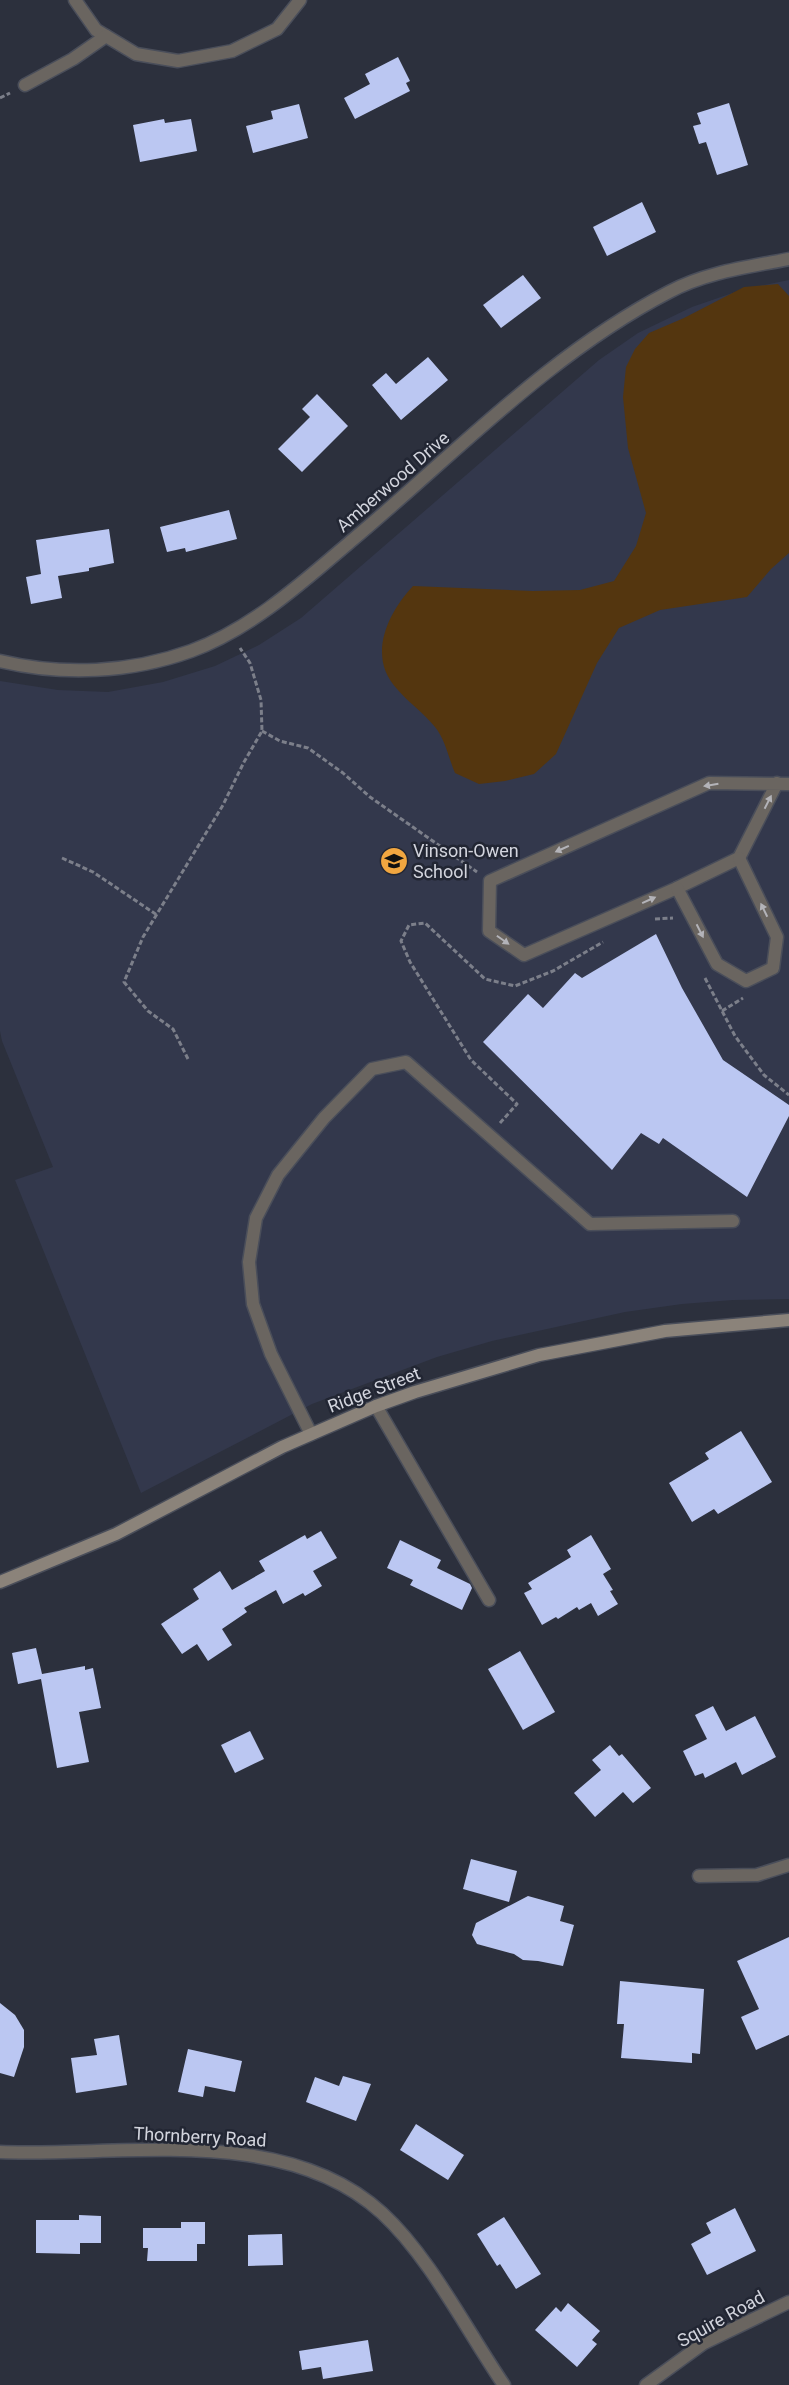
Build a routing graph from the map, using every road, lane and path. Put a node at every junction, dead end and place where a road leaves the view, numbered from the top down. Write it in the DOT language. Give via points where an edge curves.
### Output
graph roads {
  1 [pos="75,0"];
  2 [pos="300,0"];
  3 [pos="106,36"];
  4 [pos="25,85"];
  5 [pos="789,259"];
  6 [pos="229,632"];
  7 [pos="0,661"];
  8 [pos="262,731"];
  9 [pos="783,783"];
  10 [pos="62,858"];
  11 [pos="739,858"];
  12 [pos="490,881"];
  13 [pos="677,888"];
  14 [pos="157,915"];
  15 [pos="675,918"];
  16 [pos="648,922"];
  17 [pos="604,942"];
  18 [pos="701,970"];
  19 [pos="188,1059"];
  20 [pos="789,1095"];
  21 [pos="490,1135"];
  22 [pos="733,1221"];
  23 [pos="789,1320"];
  24 [pos="376,1406"];
  25 [pos="311,1434"];
  26 [pos="0,1582"];
  27 [pos="489,1600"];
  28 [pos="789,1865"];
  29 [pos="699,1876"];
  30 [pos="0,2152"];
  31 [pos="789,2302"];
  32 [pos="504,2385"];
  33 [pos="646,2385"];
  1 -- 3 [label="street" via="96,30"];
  2 -- 3 [label="street" via="277,29 232,51 178,61 136,54"];
  3 -- 4 [label="street"];
  5 -- 6 [label="street, Amberwood Drive" via="722,272 671,290 620,320 543,375 303,583"];
  6 -- 7 [label="street, Amberwood Drive" via="191,651 133,667 80,672"];
  6 -- 8 [label="path" via="250,663 261,700"];
  8 -- 12 [label="path" via="280,741 308,748 343,773 370,798"];
  8 -- 14 [label="path" via="223,805"];
  11 -- 9 [label="street, one-way"];
  9 -- 12 [label="street, one-way" via="709,783"];
  10 -- 14 [label="path" via="93,872"];
  11 -- 13 [label="street"];
  13 -- 11 [label="street, one-way" via="717,964 746,981 773,968 778,937"];
  12 -- 13 [label="street, one-way" via="489,930 524,955"];
  14 -- 19 [label="path" via="143,937 124,982 148,1011 173,1029"];
  15 -- 16 [label="path" via="657,918"];
  17 -- 21 [label="path" via="553,971 515,986 485,979 425,923 409,925 401,941 410,962 471,1060 517,1104"];
  18 -- 20 [label="path" via="735,1036 764,1075"];
  21 -- 22 [label="street" via="590,1224"];
  21 -- 25 [label="street" via="406,1062 372,1069 324,1118 278,1175 256,1218 249,1262 253,1304 271,1354"];
  23 -- 24 [label="street, Ridge Street" via="665,1331 539,1355"];
  24 -- 25 [label="street, Ridge Street"];
  24 -- 27 [label="street"];
  25 -- 26 [label="street, Ridge Street" via="116,1534"];
  28 -- 29 [label="street" via="757,1875"];
  30 -- 32 [label="street, Thornberry Road" via="115,2150 258,2155 308,2168 356,2193 383,2213 423,2260"];
  31 -- 33 [label="street, Squire Road" via="704,2343"];
}
